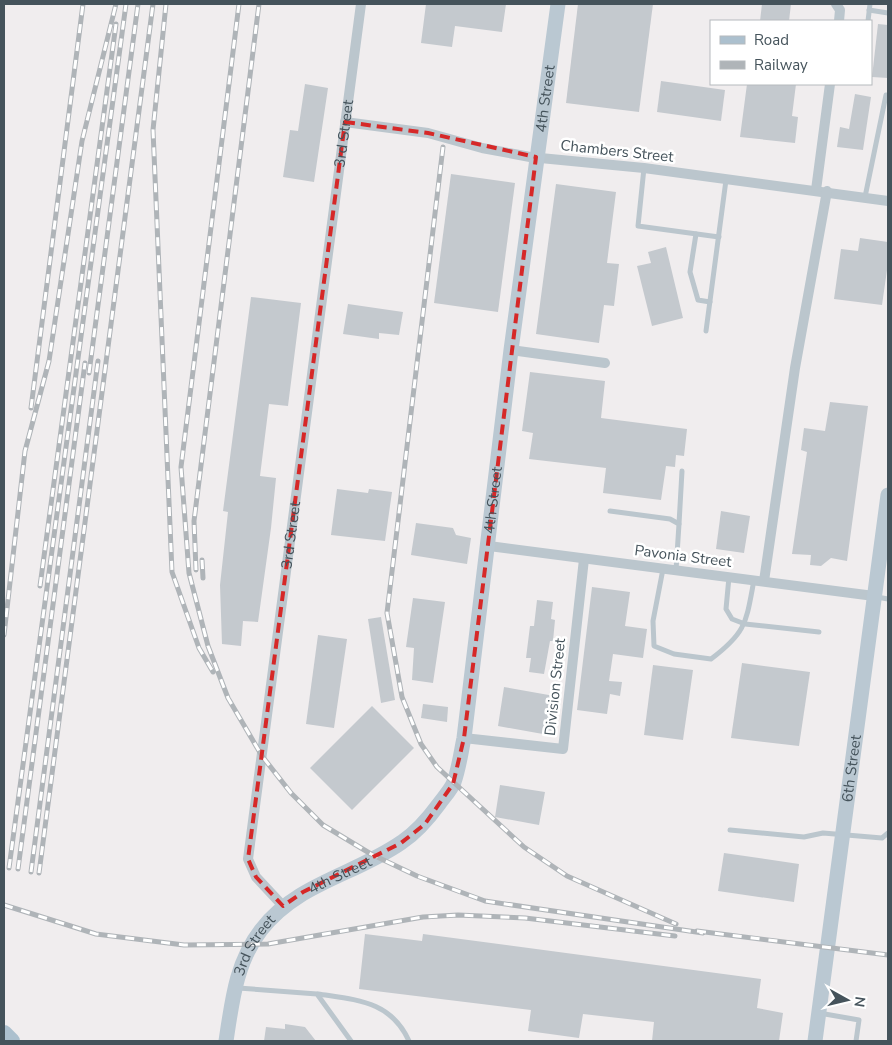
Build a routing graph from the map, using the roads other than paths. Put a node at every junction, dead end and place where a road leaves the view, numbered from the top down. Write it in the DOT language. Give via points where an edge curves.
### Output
graph roads {
  1 [pos="361,4"];
  2 [pos="558,4"];
  3 [pos="836,4"];
  4 [pos="870,4"];
  5 [pos="869,10"];
  6 [pos="888,13"];
  7 [pos="839,20"];
  8 [pos="868,20"];
  9 [pos="830,85"];
  10 [pos="886,95"];
  11 [pos="345,122"];
  12 [pos="536,157"];
  13 [pos="644,168"];
  14 [pos="726,180"];
  15 [pos="821,190"];
  16 [pos="865,197"];
  17 [pos="888,201"];
  18 [pos="696,234"];
  19 [pos="718,237"];
  20 [pos="710,302"];
  21 [pos="706,330"];
  22 [pos="511,350"];
  23 [pos="605,363"];
  24 [pos="682,471"];
  25 [pos="888,495"];
  26 [pos="610,511"];
  27 [pos="679,524"];
  28 [pos="489,546"];
  29 [pos="584,559"];
  30 [pos="663,569"];
  31 [pos="676,570"];
  32 [pos="729,577"];
  33 [pos="759,580"];
  34 [pos="881,597"];
  35 [pos="745,624"];
  36 [pos="819,632"];
  37 [pos="464,738"];
  38 [pos="730,830"];
  39 [pos="888,833"];
  40 [pos="842,835"];
  41 [pos="283,906"];
  42 [pos="235,988"];
  43 [pos="318,994"];
  44 [pos="818,1013"];
  45 [pos="4,1034"];
  46 [pos="12,1041"];
  47 [pos="226,1041"];
  48 [pos="351,1041"];
  49 [pos="409,1041"];
  50 [pos="815,1041"];
  51 [pos="856,1041"];
  1 -- 11 [label="street, 3rd Street"];
  2 -- 12 [label="main road, 4th Street"];
  3 -- 7 [label="street" via="840,10"];
  4 -- 5 [label="lane"];
  5 -- 6 [label="lane"];
  5 -- 8 [label="lane"];
  9 -- 15 [label="street"];
  10 -- 16 [label="lane"];
  11 -- 12 [label="street, Chambers Street" via="428,133 482,148"];
  11 -- 41 [label="street, 3rd Street" via="248,859 256,877"];
  12 -- 13 [label="street, Chambers Street"];
  12 -- 22 [label="main road, 4th Street"];
  13 -- 14 [label="street, Chambers Street"];
  13 -- 18 [label="lane" via="638,226"];
  14 -- 15 [label="street, Chambers Street"];
  14 -- 19 [label="lane"];
  15 -- 16 [label="street, Chambers Street"];
  15 -- 33 [label="street"];
  16 -- 17 [label="street, Chambers Street"];
  18 -- 19 [label="lane"];
  18 -- 20 [label="lane" via="690,272 698,300"];
  19 -- 20 [label="lane"];
  20 -- 21 [label="lane"];
  22 -- 23 [label="street"];
  22 -- 28 [label="main road, 4th Street"];
  24 -- 27 [label="lane"];
  25 -- 34 [label="main road, 6th Street"];
  26 -- 27 [label="lane" via="670,519"];
  27 -- 31 [label="lane"];
  28 -- 29 [label="street, Pavonia Street"];
  28 -- 37 [label="main road, 4th Street"];
  29 -- 30 [label="street, Pavonia Street"];
  29 -- 37 [label="street, Division Street" via="563,749"];
  30 -- 31 [label="street, Pavonia Street"];
  30 -- 35 [label="lane" via="652,621 654,646 674,654 711,660 729,646"];
  31 -- 32 [label="street, Pavonia Street"];
  32 -- 33 [label="street, Pavonia Street"];
  32 -- 35 [label="lane" via="726,609 732,619"];
  33 -- 34 [label="street, Pavonia Street"];
  33 -- 35 [label="lane"];
  34 -- 40 [label="main road, 6th Street"];
  35 -- 36 [label="lane"];
  37 -- 41 [label="main road, 4th Street" via="454,784 424,824 402,843 303,892"];
  38 -- 40 [label="lane" via="804,838 823,833"];
  39 -- 40 [label="lane" via="882,838"];
  40 -- 44 [label="main road, 6th Street"];
  41 -- 42 [label="main road, 3rd Street" via="252,943"];
  42 -- 43 [label="lane"];
  42 -- 47 [label="main road, 3rd Street"];
  43 -- 48 [label="lane"];
  43 -- 49 [label="lane" via="361,1001 384,1009 403,1028"];
  44 -- 50 [label="main road, 6th Street"];
  44 -- 51 [label="lane" via="859,1020"];
  45 -- 46 [label="main road"];
}
